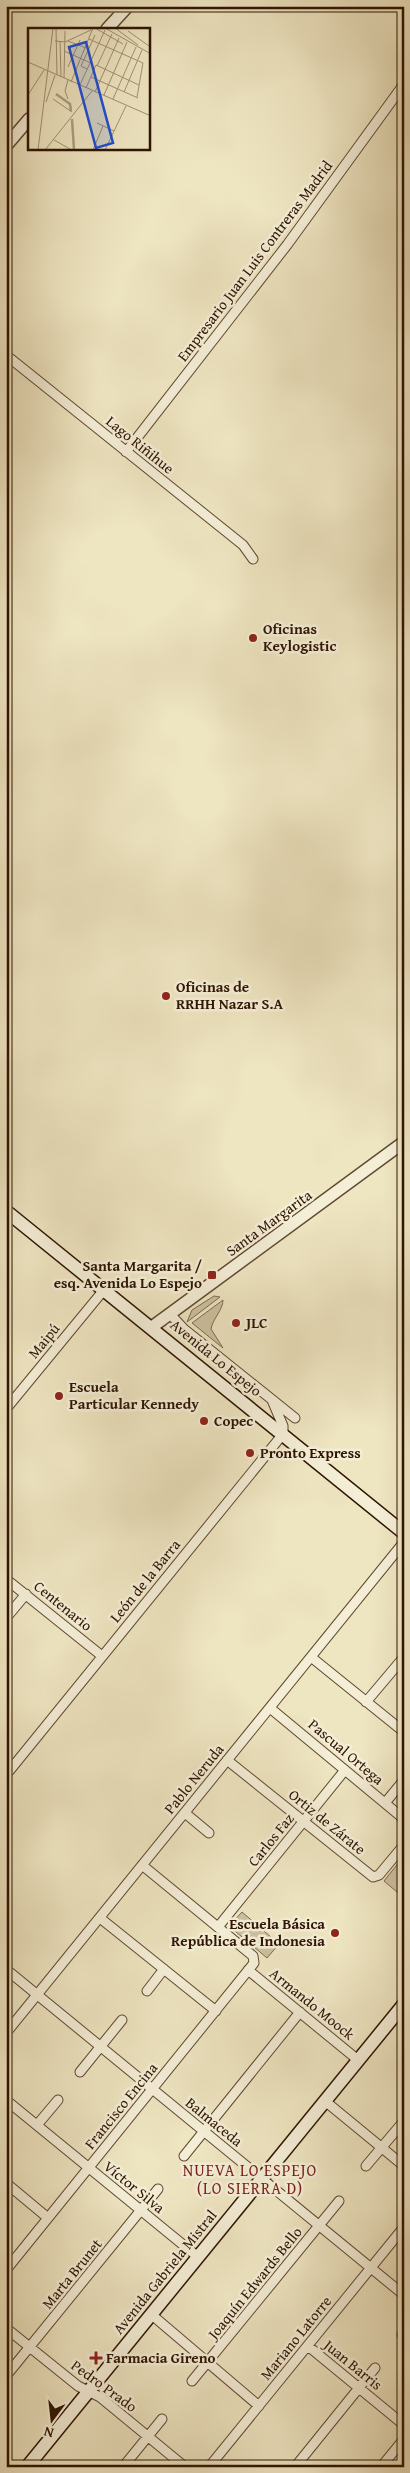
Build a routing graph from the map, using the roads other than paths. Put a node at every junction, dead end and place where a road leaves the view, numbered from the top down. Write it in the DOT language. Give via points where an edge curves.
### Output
graph roads {
  1 [pos="128,6"];
  2 [pos="108,28"];
  3 [pos="404,84"];
  4 [pos="28,120"];
  5 [pos="6,146"];
  6 [pos="6,355"];
  7 [pos="126,452"];
  8 [pos="254,559"];
  9 [pos="404,1142"];
  10 [pos="6,1211"];
  11 [pos="103,1290"];
  12 [pos="170,1314"];
  13 [pos="152,1327"];
  14 [pos="272,1400"];
  15 [pos="6,1409"];
  16 [pos="295,1418"];
  17 [pos="283,1434"];
  18 [pos="404,1532"];
  19 [pos="404,1542"];
  20 [pos="6,1579"];
  21 [pos="26,1594"];
  22 [pos="6,1618"];
  23 [pos="102,1656"];
  24 [pos="311,1657"];
  25 [pos="404,1657"];
  26 [pos="366,1702"];
  27 [pos="270,1708"];
  28 [pos="404,1732"];
  29 [pos="227,1760"];
  30 [pos="345,1770"];
  31 [pos="6,1775"];
  32 [pos="404,1780"];
  33 [pos="384,1803"];
  34 [pos="185,1813"];
  35 [pos="404,1818"];
  36 [pos="304,1821"];
  37 [pos="209,1833"];
  38 [pos="404,1845"];
  39 [pos="142,1865"];
  40 [pos="100,1918"];
  41 [pos="218,1927"];
  42 [pos="255,1959"];
  43 [pos="164,1969"];
  44 [pos="6,1970"];
  45 [pos="248,1970"];
  46 [pos="147,1990"];
  47 [pos="37,1995"];
  48 [pos="404,2004"];
  49 [pos="216,2011"];
  50 [pos="300,2012"];
  51 [pos="122,2020"];
  52 [pos="6,2033"];
  53 [pos="101,2047"];
  54 [pos="358,2060"];
  55 [pos="80,2072"];
  56 [pos="152,2089"];
  57 [pos="6,2100"];
  58 [pos="58,2100"];
  59 [pos="325,2100"];
  60 [pos="404,2121"];
  61 [pos="37,2125"];
  62 [pos="204,2131"];
  63 [pos="382,2148"];
  64 [pos="184,2156"];
  65 [pos="366,2166"];
  66 [pos="404,2166"];
  67 [pos="89,2168"];
  68 [pos="262,2179"];
  69 [pos="6,2183"];
  70 [pos="158,2189"];
  71 [pos="339,2201"];
  72 [pos="141,2210"];
  73 [pos="48,2218"];
  74 [pos="319,2226"];
  75 [pos="404,2227"];
  76 [pos="198,2257"];
  77 [pos="371,2268"];
  78 [pos="7,2269"];
  79 [pos="404,2295"];
  80 [pos="152,2315"];
  81 [pos="6,2328"];
  82 [pos="308,2346"];
  83 [pos="30,2347"];
  84 [pos="207,2363"];
  85 [pos="375,2368"];
  86 [pos="6,2376"];
  87 [pos="192,2381"];
  88 [pos="359,2388"];
  89 [pos="89,2392"];
  90 [pos="259,2406"];
  91 [pos="162,2419"];
  92 [pos="404,2424"];
  93 [pos="148,2436"];
  94 [pos="404,2438"];
  95 [pos="27,2467"];
  96 [pos="123,2467"];
  97 [pos="185,2467"];
  98 [pos="209,2467"];
  99 [pos="294,2467"];
  100 [pos="381,2467"];
  1 -- 2 [label="street"];
  3 -- 7 [label="street, Empresario Juan Luis Contreras Madrid" via="287,244"];
  4 -- 5 [label="street"];
  6 -- 7 [label="street, Lago Riñihue"];
  7 -- 8 [label="street, Lago Riñihue" via="243,545"];
  9 -- 12 [label="street, Santa Margarita"];
  10 -- 11 [label="main road, Avenida Lo Espejo"];
  11 -- 13 [label="main road, Avenida Lo Espejo"];
  11 -- 15 [label="street, Maipú"];
  12 -- 13 [label="street, Santa Margarita"];
  12 -- 14 [label="street, Avenida Lo Espejo"];
  13 -- 17 [label="main road, Avenida Lo Espejo"];
  14 -- 16 [label="street, Avenida Lo Espejo"];
  14 -- 17 [label="street"];
  17 -- 18 [label="main road, Avenida Lo Espejo"];
  17 -- 23 [label="street, León de la Barra"];
  19 -- 24 [label="street, Pablo Neruda"];
  20 -- 21 [label="street, Centenario"];
  21 -- 22 [label="street"];
  21 -- 23 [label="street, Centenario"];
  23 -- 31 [label="street, León de la Barra"];
  24 -- 26 [label="street"];
  24 -- 27 [label="street, Pablo Neruda"];
  25 -- 26 [label="street"];
  26 -- 28 [label="street"];
  27 -- 29 [label="street, Pablo Neruda"];
  27 -- 30 [label="street, Pascual Ortega"];
  29 -- 34 [label="street, Pablo Neruda"];
  29 -- 36 [label="street, Ortiz de Zárate"];
  30 -- 33 [label="street, Pascual Ortega"];
  30 -- 36 [label="street, Carlos Faz"];
  32 -- 33 [label="street"];
  33 -- 35 [label="street, Pascual Ortega"];
  34 -- 37 [label="street"];
  34 -- 39 [label="street, Pablo Neruda"];
  36 -- 38 [label="street, Ortiz de Zárate" via="373,1877 379,1875"];
  36 -- 41 [label="street, Carlos Faz"];
  39 -- 40 [label="street, Pablo Neruda"];
  39 -- 41 [label="street, Armando Moock"];
  40 -- 43 [label="street"];
  40 -- 47 [label="street, Pablo Neruda"];
  41 -- 42 [label="street, Armando Moock"];
  42 -- 45 [label="street, Francisco Encina"];
  43 -- 46 [label="street"];
  43 -- 49 [label="street"];
  44 -- 47 [label="street, Balmaceda"];
  45 -- 49 [label="street, Francisco Encina"];
  45 -- 50 [label="street, Armando Moock"];
  47 -- 52 [label="street, Pablo Neruda"];
  47 -- 53 [label="street, Balmaceda"];
  48 -- 54 [label="main road, Avenida Gabriela Mistral"];
  49 -- 56 [label="street, Francisco Encina"];
  50 -- 54 [label="street, Armando Moock"];
  50 -- 62 [label="street"];
  51 -- 53 [label="street"];
  53 -- 55 [label="street"];
  53 -- 56 [label="street, Balmaceda"];
  54 -- 59 [label="main road, Avenida Gabriela Mistral"];
  56 -- 62 [label="street, Balmaceda"];
  56 -- 67 [label="street, Francisco Encina"];
  57 -- 61 [label="street, Víctor Silva"];
  58 -- 61 [label="street"];
  59 -- 63 [label="street"];
  59 -- 68 [label="main road, Avenida Gabriela Mistral"];
  60 -- 63 [label="street"];
  61 -- 67 [label="street, Víctor Silva"];
  62 -- 64 [label="street"];
  62 -- 68 [label="street, Balmaceda"];
  63 -- 65 [label="street"];
  63 -- 66 [label="street"];
  67 -- 72 [label="street, Víctor Silva"];
  67 -- 73 [label="street, Francisco Encina"];
  68 -- 74 [label="street, Balmaceda"];
  68 -- 76 [label="main road, Avenida Gabriela Mistral"];
  69 -- 73 [label="street"];
  70 -- 72 [label="street, Marta Brunet"];
  71 -- 74 [label="street, Joaquín Edwards Bello"];
  72 -- 76 [label="street, Víctor Silva"];
  72 -- 83 [label="street, Marta Brunet"];
  73 -- 78 [label="street, Francisco Encina"];
  74 -- 77 [label="street, Balmaceda"];
  74 -- 84 [label="street, Joaquín Edwards Bello"];
  75 -- 77 [label="street, Mariano Latorre"];
  76 -- 80 [label="main road, Avenida Gabriela Mistral"];
  77 -- 79 [label="street, Balmaceda"];
  77 -- 82 [label="street, Mariano Latorre"];
  80 -- 84 [label="street"];
  80 -- 89 [label="main road, Avenida Gabriela Mistral"];
  81 -- 83 [label="street, Pedro Prado"];
  82 -- 88 [label="street, Juan Barris"];
  82 -- 90 [label="street, Mariano Latorre"];
  83 -- 86 [label="street, Marta Brunet"];
  83 -- 89 [label="street, Pedro Prado"];
  84 -- 87 [label="street, Joaquín Edwards Bello"];
  84 -- 90 [label="street"];
  85 -- 88 [label="street"];
  88 -- 92 [label="street, Juan Barris"];
  88 -- 99 [label="street"];
  89 -- 93 [label="street, Pedro Prado" via="100,2397"];
  89 -- 95 [label="main road, Avenida Gabriela Mistral"];
  90 -- 98 [label="street, Mariano Latorre"];
  91 -- 93 [label="street"];
  93 -- 96 [label="street"];
  93 -- 97 [label="street, Pedro Prado"];
  94 -- 100 [label="street"];
}
